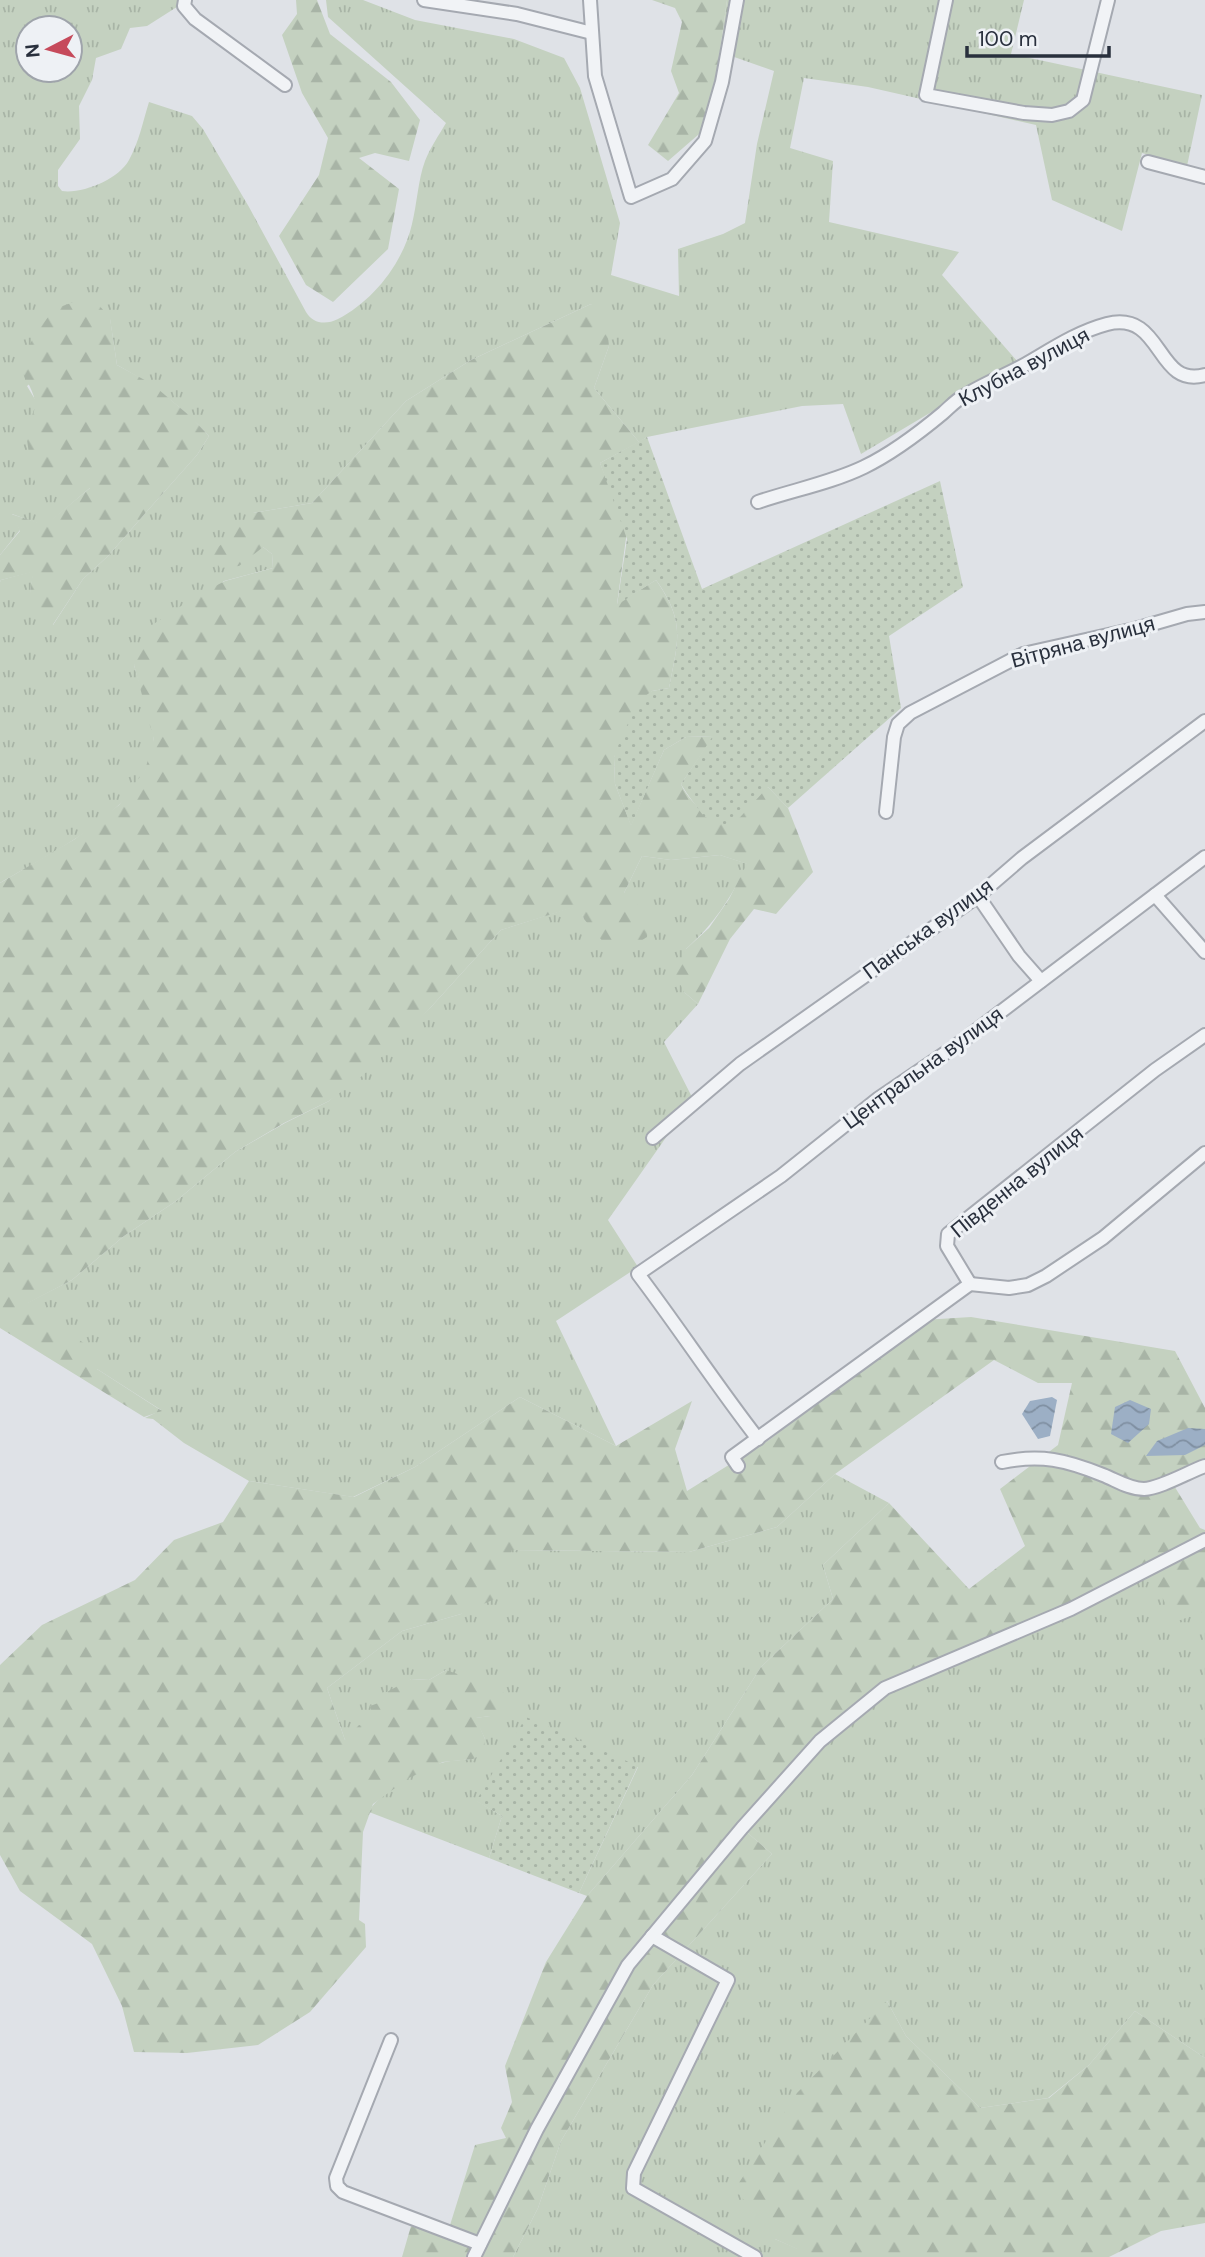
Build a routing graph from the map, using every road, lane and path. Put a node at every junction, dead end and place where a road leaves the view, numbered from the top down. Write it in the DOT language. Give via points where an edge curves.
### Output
graph roads {
  1 [pos="185,0"];
  2 [pos="424,0"];
  3 [pos="590,0"];
  4 [pos="737,0"];
  5 [pos="946,0"];
  6 [pos="1108,0"];
  7 [pos="592,33"];
  8 [pos="285,85"];
  9 [pos="1148,162"];
  10 [pos="1205,177"];
  11 [pos="1205,374"];
  12 [pos="758,502"];
  13 [pos="1205,612"];
  14 [pos="1205,721"];
  15 [pos="886,812"];
  16 [pos="1205,857"];
  17 [pos="1155,895"];
  18 [pos="978,896"];
  19 [pos="1205,952"];
  20 [pos="1041,981"];
  21 [pos="1205,1035"];
  22 [pos="653,1138"];
  23 [pos="1205,1153"];
  24 [pos="970,1284"];
  25 [pos="758,1439"];
  26 [pos="1002,1462"];
  27 [pos="737,1466"];
  28 [pos="1205,1466"];
  29 [pos="1205,1540"];
  30 [pos="652,1936"];
  31 [pos="391,2040"];
  32 [pos="480,2244"];
  33 [pos="474,2257"];
  34 [pos="755,2257"];
  1 -- 8 [label="street" via="184,6 195,19"];
  2 -- 7 [label="street" via="517,14"];
  3 -- 7 [label="street"];
  4 -- 7 [label="street" via="722,82 705,141 673,179 631,197 595,76"];
  5 -- 6 [label="street" via="926,95 1052,115 1069,111 1083,100"];
  9 -- 10 [label="street"];
  11 -- 12 [label="street, Клубна вулиця" via="1191,377 1171,368 1152,337 1140,327 1127,321 1108,324 1064,341 963,396 906,442 864,467"];
  13 -- 15 [label="street, Вітряна вулиця" via="1023,654 910,713 898,724 894,737"];
  14 -- 18 [label="street, Панська вулиця"];
  16 -- 17 [label="street, Центральна вулиця"];
  17 -- 19 [label="street"];
  17 -- 20 [label="street, Центральна вулиця"];
  18 -- 20 [label="street"];
  18 -- 22 [label="street, Панська вулиця" via="740,1065"];
  20 -- 25 [label="street, Центральна вулиця" via="879,1098 781,1176 638,1274"];
  21 -- 24 [label="street, Південна вулиця" via="948,1234 947,1245"];
  23 -- 24 [label="street" via="1103,1238 1046,1276 1009,1288"];
  24 -- 25 [label="street"];
  25 -- 27 [label="street" via="732,1457"];
  26 -- 28 [label="street" via="1051,1458 1146,1489"];
  29 -- 30 [label="street" via="1071,1609 885,1688 820,1741"];
  30 -- 32 [label="street" via="628,1965 537,2129"];
  30 -- 34 [label="street" via="728,1980 634,2174 633,2188"];
  31 -- 32 [label="street" via="336,2178 337,2186"];
  32 -- 33 [label="street"];
}
